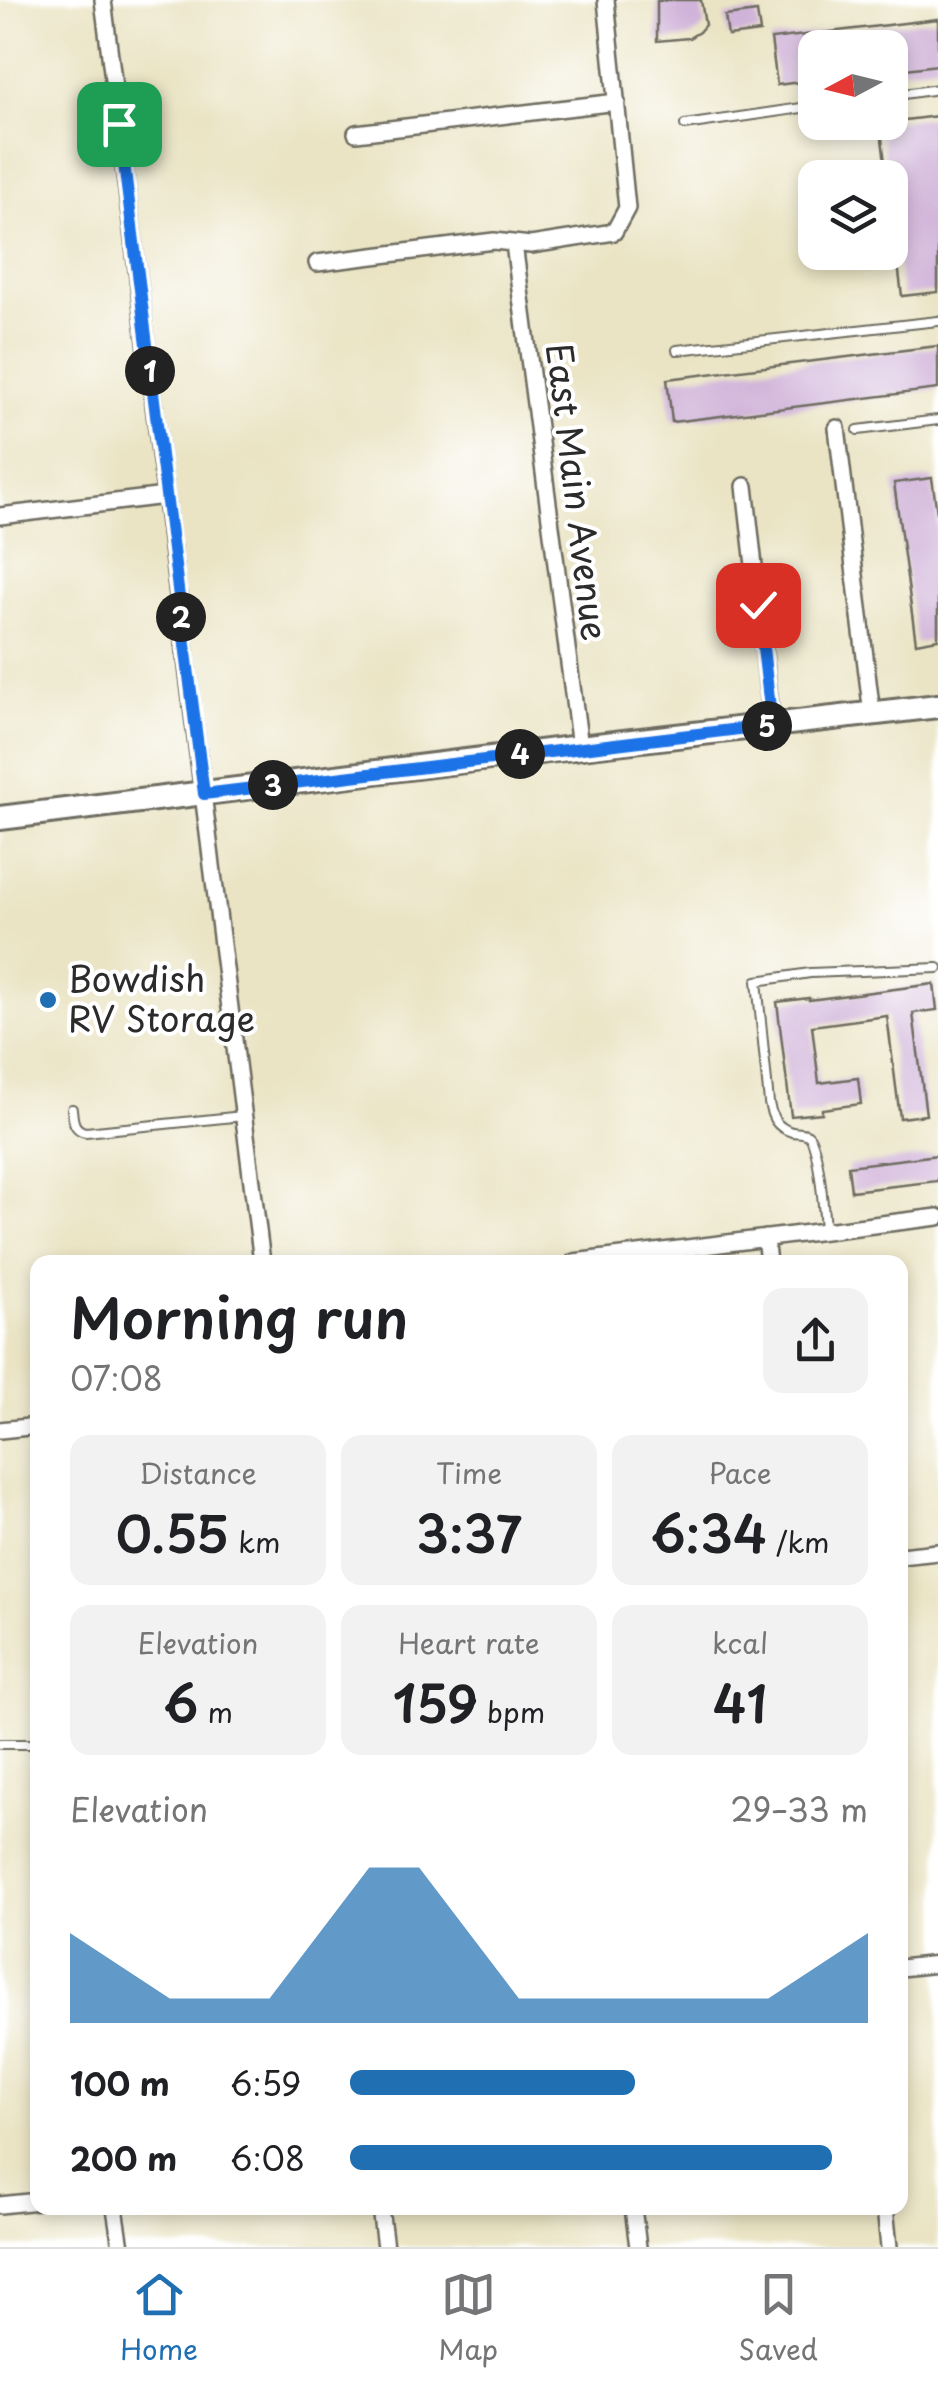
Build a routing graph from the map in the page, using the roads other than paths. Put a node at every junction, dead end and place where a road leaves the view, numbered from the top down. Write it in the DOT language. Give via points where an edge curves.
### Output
graph roads {
  1 [pos="103,0"];
  2 [pos="606,0"];
  3 [pos="938,89"];
  4 [pos="908,93"];
  5 [pos="617,102"];
  6 [pos="798,108"];
  7 [pos="685,125"];
  8 [pos="356,133"];
  9 [pos="514,244"];
  10 [pos="317,264"];
  11 [pos="938,321"];
  12 [pos="677,350"];
  13 [pos="938,420"];
  14 [pos="837,428"];
  15 [pos="858,430"];
  16 [pos="745,486"];
  17 [pos="166,496"];
  18 [pos="0,516"];
  19 [pos="938,706"];
  20 [pos="872,714"];
  21 [pos="772,725"];
  22 [pos="580,747"];
  23 [pos="204,794"];
  24 [pos="0,818"];
  25 [pos="938,968"];
  26 [pos="72,1109"];
  27 [pos="243,1116"];
  28 [pos="938,1217"];
  29 [pos="826,1230"];
  30 [pos="764,1238"];
  31 [pos="261,1255"];
  32 [pos="629,1255"];
  33 [pos="767,1255"];
  34 [pos="30,1427"];
  35 [pos="0,1430"];
  36 [pos="938,1552"];
  37 [pos="908,1555"];
  38 [pos="0,1744"];
  39 [pos="30,1744"];
  40 [pos="938,1964"];
  41 [pos="908,1967"];
  42 [pos="30,2202"];
  43 [pos="0,2206"];
  44 [pos="117,2215"];
  45 [pos="381,2215"];
  46 [pos="635,2215"];
  47 [pos="886,2215"];
  48 [pos="121,2247"];
  49 [pos="385,2247"];
  50 [pos="638,2247"];
  51 [pos="889,2247"];
  1 -- 17 [label="street"];
  2 -- 5 [label="street"];
  3 -- 4 [label="lane"];
  5 -- 8 [label="street"];
  5 -- 9 [label="street" via="627,208 614,232"];
  6 -- 7 [label="lane"];
  9 -- 10 [label="street" via="494,240"];
  9 -- 22 [label="street, East Main Avenue"];
  11 -- 12 [label="lane"];
  13 -- 15 [label="lane"];
  14 -- 20 [label="street"];
  16 -- 21 [label="street"];
  17 -- 18 [label="street"];
  17 -- 23 [label="street"];
  19 -- 20 [label="street"];
  20 -- 21 [label="street"];
  21 -- 22 [label="street"];
  22 -- 23 [label="street"];
  23 -- 24 [label="street"];
  23 -- 27 [label="street"];
  25 -- 29 [label="lane" via="757,982 768,1103 779,1127 813,1142"];
  26 -- 27 [label="lane" via="74,1124 86,1132"];
  27 -- 31 [label="street"];
  28 -- 29 [label="street"];
  29 -- 30 [label="street"];
  30 -- 32 [label="street"];
  30 -- 33 [label="street"];
  34 -- 35 [label="street"];
  36 -- 37 [label="street"];
  38 -- 39 [label="lane"];
  40 -- 41 [label="street"];
  42 -- 43 [label="street"];
  44 -- 48 [label="street"];
  45 -- 49 [label="street"];
  46 -- 50 [label="street"];
  47 -- 51 [label="street"];
}
